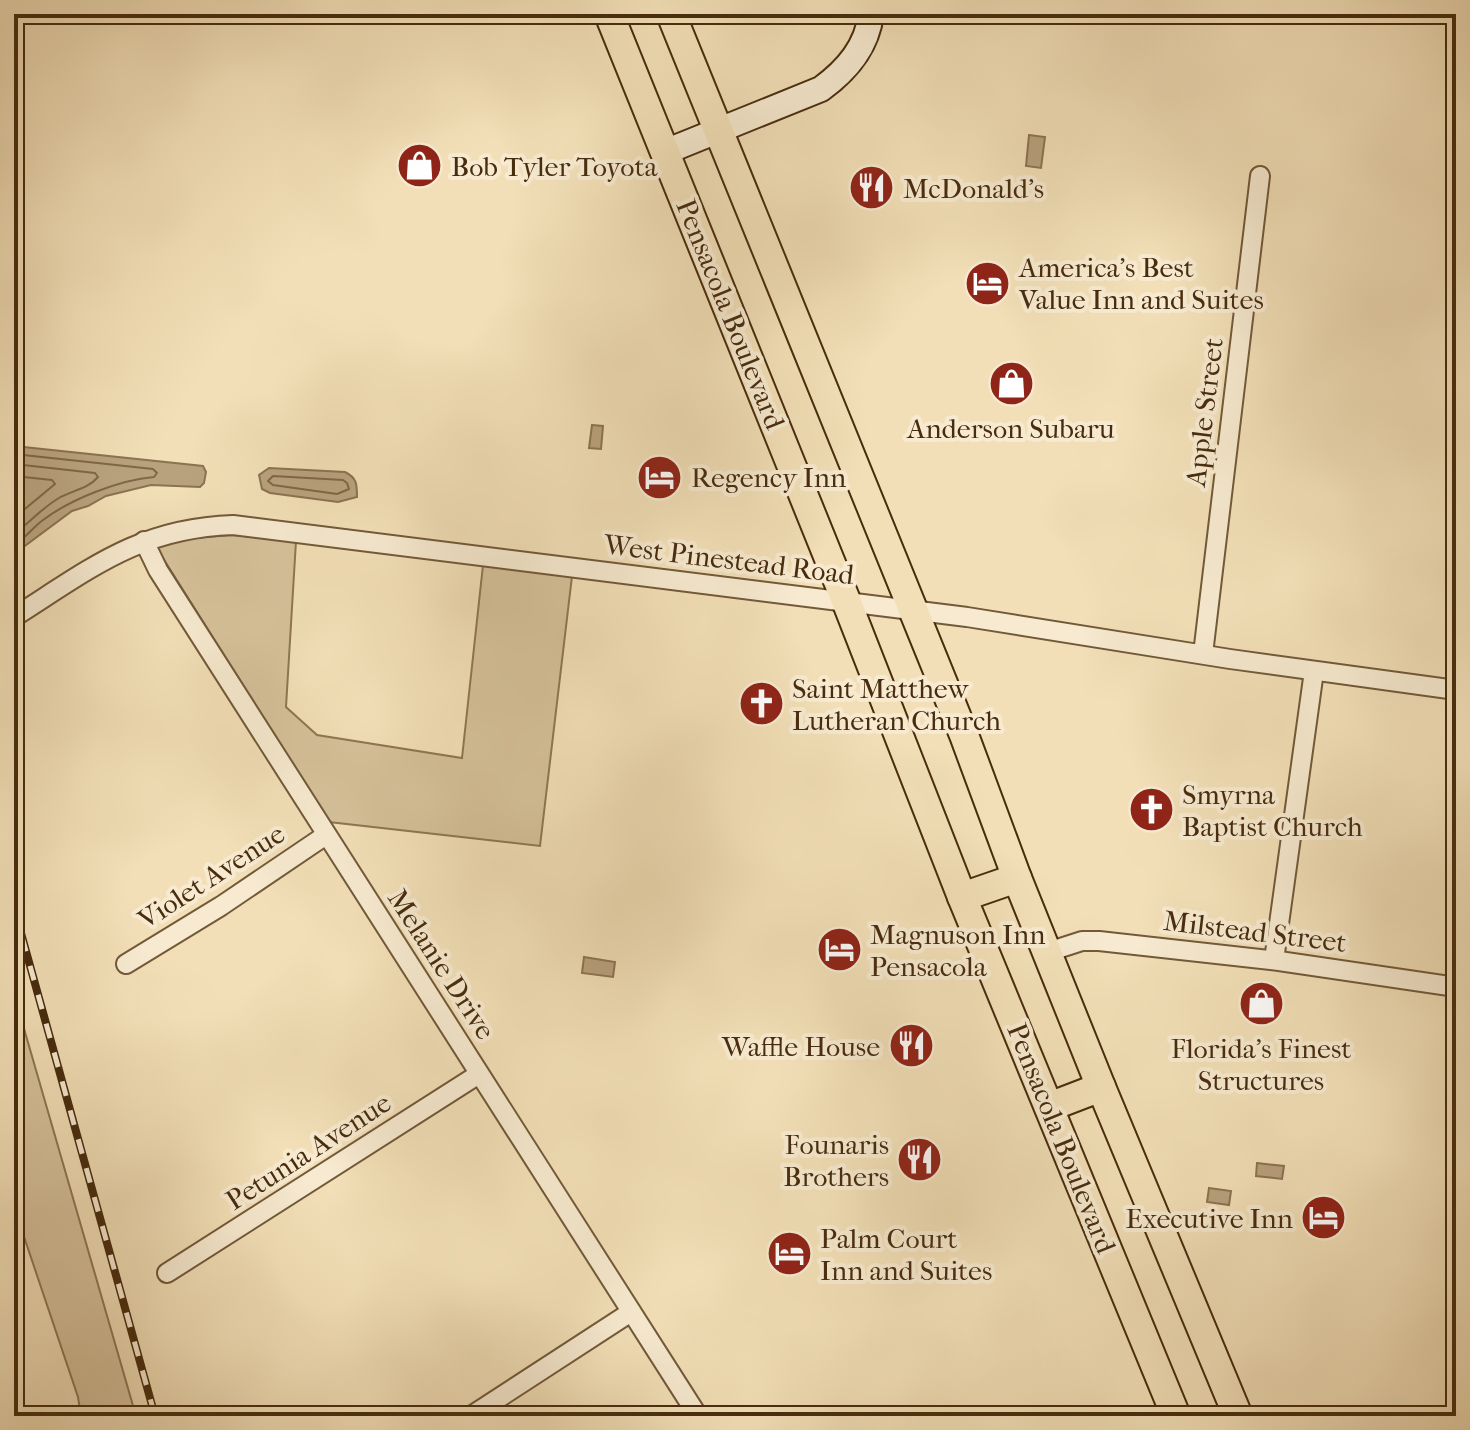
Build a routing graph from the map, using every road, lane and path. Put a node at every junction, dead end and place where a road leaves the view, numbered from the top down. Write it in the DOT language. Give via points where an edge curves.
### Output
graph roads {
  1 [pos="609,14"];
  2 [pos="671,14"];
  3 [pos="871,14"];
  4 [pos="718,130"];
  5 [pos="665,152"];
  6 [pos="1260,176"];
  7 [pos="144,541"];
  8 [pos="847,603"];
  9 [pos="912,610"];
  10 [pos="14,617"];
  11 [pos="1203,654"];
  12 [pos="1314,671"];
  13 [pos="1456,690"];
  14 [pos="326,835"];
  15 [pos="1017,878"];
  16 [pos="962,897"];
  17 [pos="1048,952"];
  18 [pos="1274,960"];
  19 [pos="126,964"];
  20 [pos="1456,987"];
  21 [pos="479,1074"];
  22 [pos="1101,1087"];
  23 [pos="1049,1107"];
  24 [pos="167,1273"];
  25 [pos="631,1312"];
  26 [pos="471,1416"];
  27 [pos="698,1416"];
  28 [pos="1176,1416"];
  29 [pos="1238,1416"];
  1 -- 5 [label="main road, Pensacola Boulevard"];
  2 -- 4 [label="main road, Pensacola Boulevard"];
  3 -- 4 [label="main road" via="864,42 840,75 815,92"];
  4 -- 5 [label="main road"];
  4 -- 9 [label="main road, Pensacola Boulevard"];
  5 -- 8 [label="main road, Pensacola Boulevard"];
  6 -- 11 [label="street, Apple Street"];
  7 -- 8 [label="street, West Pinestead Road" via="212,526 265,528"];
  7 -- 10 [label="street, West Pinestead Road" via="92,566"];
  7 -- 14 [label="street, Melanie Drive"];
  8 -- 9 [label="street, West Pinestead Road"];
  8 -- 16 [label="main road, Pensacola Boulevard"];
  9 -- 11 [label="street, West Pinestead Road"];
  9 -- 15 [label="main road, Pensacola Boulevard"];
  11 -- 12 [label="street, West Pinestead Road"];
  12 -- 13 [label="street, West Pinestead Road"];
  12 -- 18 [label="street"];
  14 -- 19 [label="street, Violet Avenue"];
  14 -- 21 [label="street, Melanie Drive"];
  15 -- 16 [label="main road"];
  15 -- 17 [label="main road, Pensacola Boulevard"];
  16 -- 23 [label="main road, Pensacola Boulevard"];
  17 -- 18 [label="street, Milstead Street" via="1099,941"];
  17 -- 22 [label="main road, Pensacola Boulevard"];
  18 -- 20 [label="street, Milstead Street"];
  21 -- 24 [label="street, Petunia Avenue"];
  21 -- 25 [label="street, Melanie Drive"];
  22 -- 23 [label="main road"];
  22 -- 29 [label="main road, Pensacola Boulevard"];
  23 -- 28 [label="main road, Pensacola Boulevard"];
  25 -- 26 [label="street"];
  25 -- 27 [label="street, Melanie Drive"];
}
